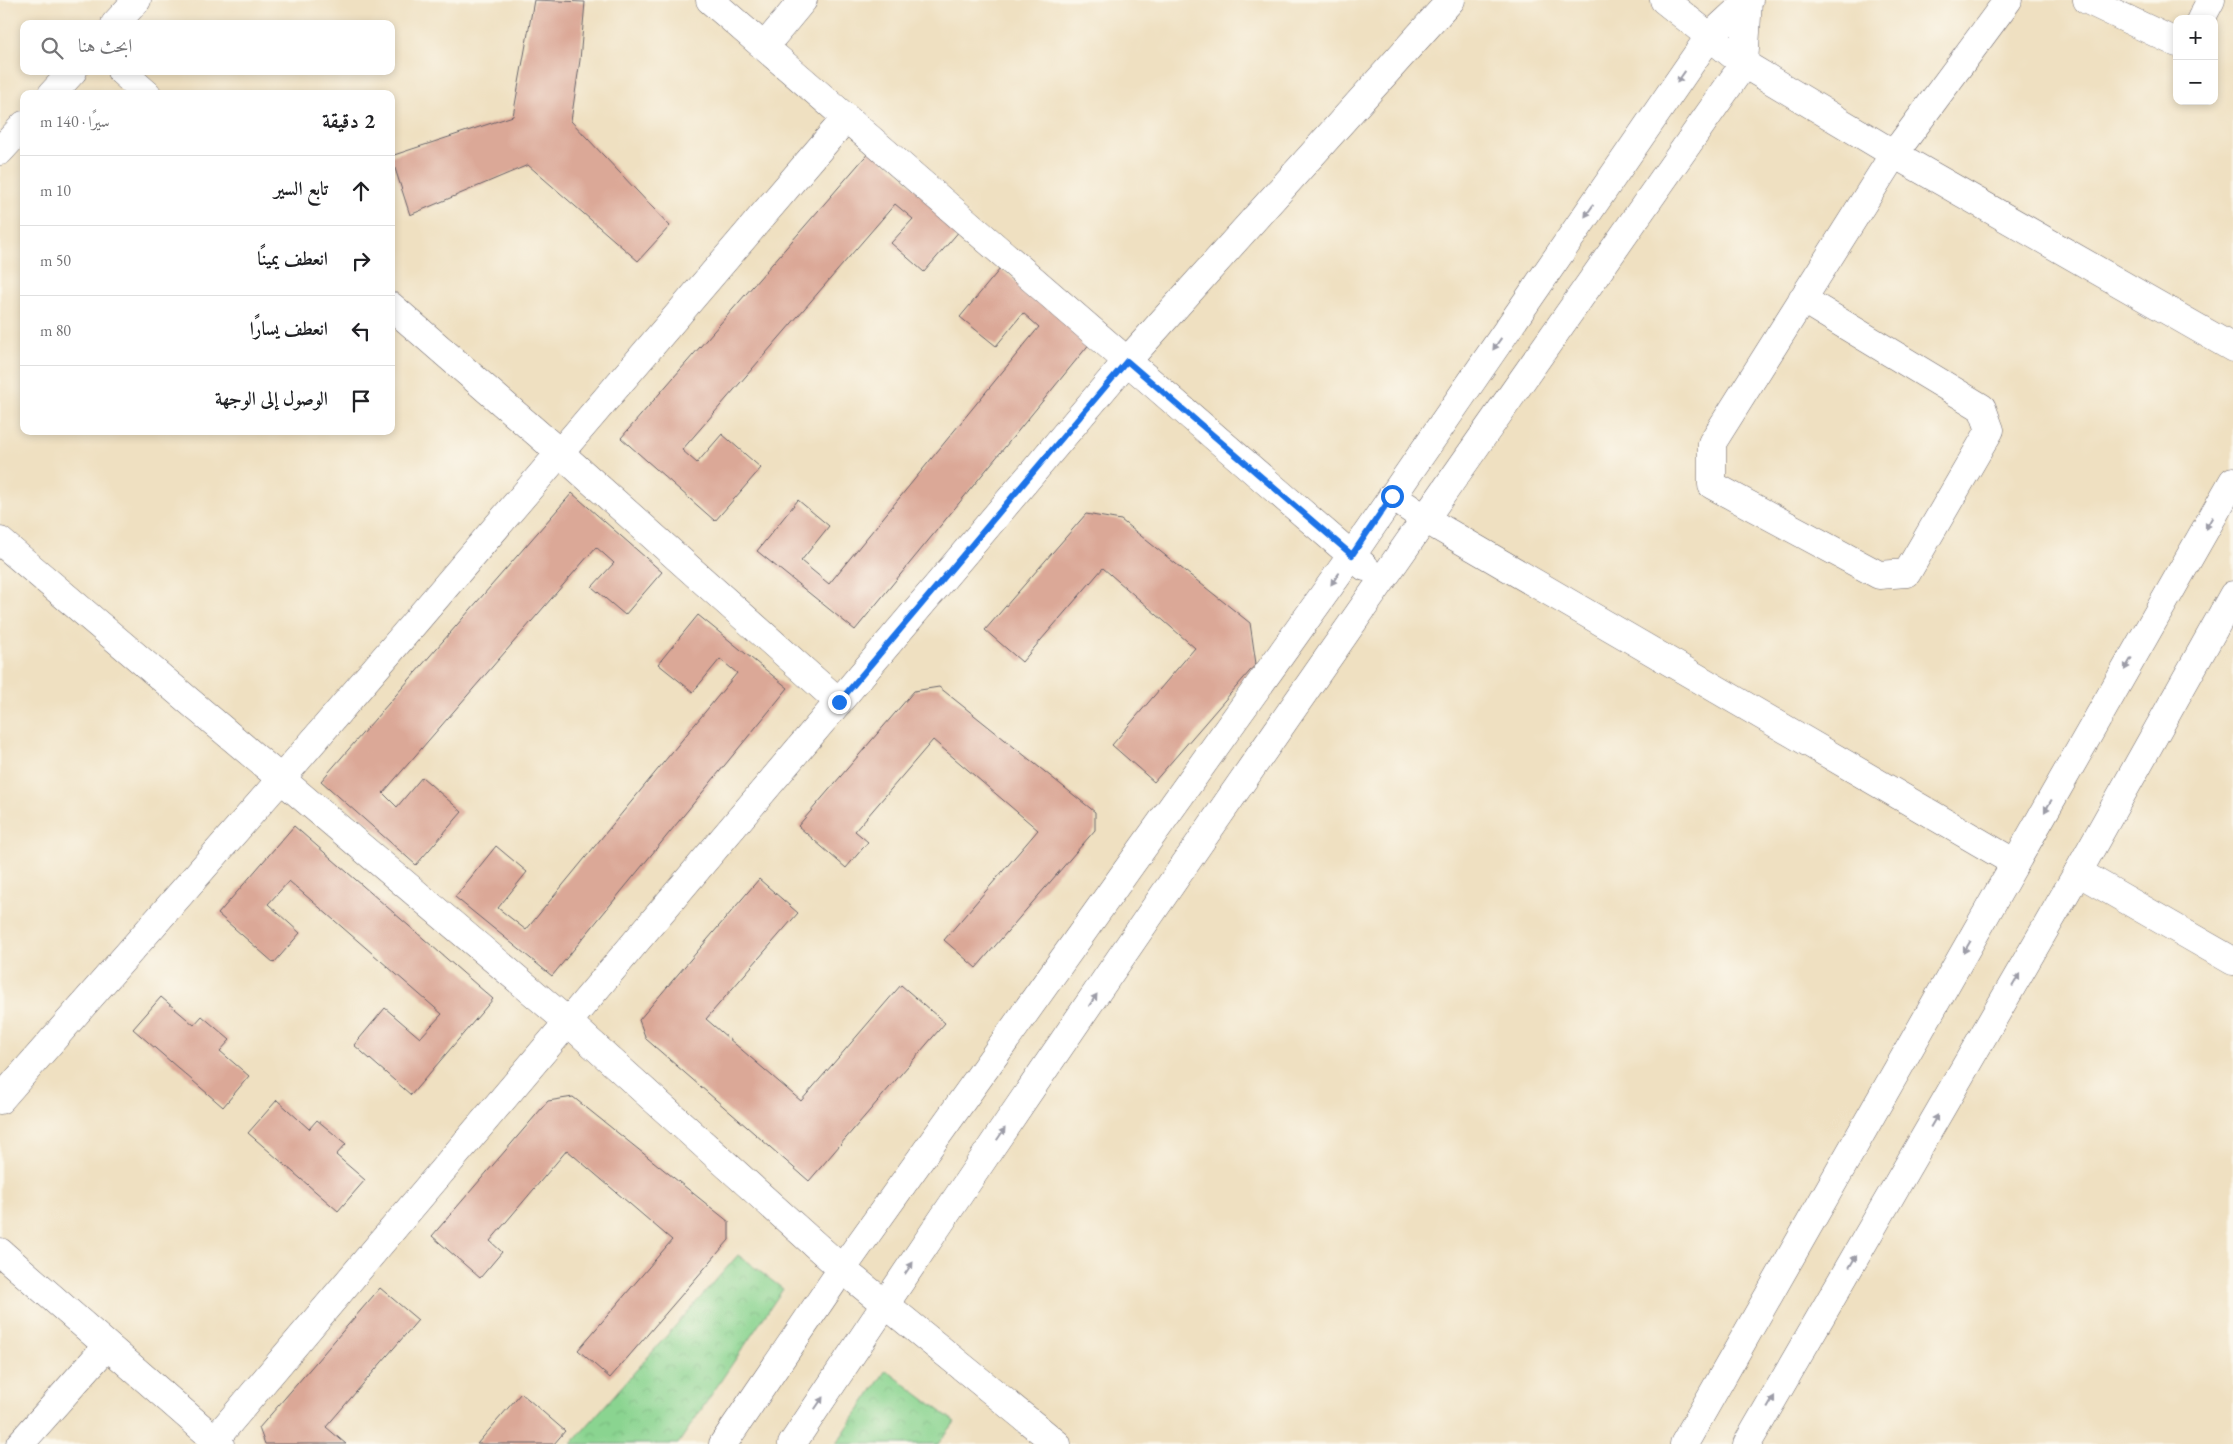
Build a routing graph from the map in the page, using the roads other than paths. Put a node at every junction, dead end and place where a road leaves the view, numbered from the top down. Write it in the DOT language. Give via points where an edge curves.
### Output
graph roads {
  1 [pos="137,0"];
  2 [pos="710,0"];
  3 [pos="803,0"];
  4 [pos="1451,0"];
  5 [pos="1664,0"];
  6 [pos="2008,0"];
  7 [pos="2087,0"];
  8 [pos="2210,0"];
  9 [pos="1747,1"];
  10 [pos="2203,15"];
  11 [pos="120,20"];
  12 [pos="1709,37"];
  13 [pos="2173,41"];
  14 [pos="764,47"];
  15 [pos="1744,64"];
  16 [pos="69,75"];
  17 [pos="126,75"];
  18 [pos="55,90"];
  19 [pos="142,90"];
  20 [pos="846,118"];
  21 [pos="20,130"];
  22 [pos="0,152"];
  23 [pos="1894,154"];
  24 [pos="1802,299"];
  25 [pos="395,309"];
  26 [pos="2233,348"];
  27 [pos="1127,361"];
  28 [pos="560,453"];
  29 [pos="2233,481"];
  30 [pos="1392,496"];
  31 [pos="1425,519"];
  32 [pos="0,541"];
  33 [pos="1352,555"];
  34 [pos="1381,581"];
  35 [pos="2233,595"];
  36 [pos="839,702"];
  37 [pos="281,779"];
  38 [pos="2015,862"];
  39 [pos="2078,872"];
  40 [pos="2233,962"];
  41 [pos="568,1022"];
  42 [pos="0,1100"];
  43 [pos="0,1252"];
  44 [pos="842,1269"];
  45 [pos="886,1303"];
  46 [pos="107,1346"];
  47 [pos="215,1442"];
  48 [pos="20,1444"];
  49 [pos="723,1444"];
  50 [pos="792,1444"];
  51 [pos="1057,1444"];
  52 [pos="1684,1444"];
  53 [pos="1747,1444"];
  1 -- 11 [label="street"];
  2 -- 14 [label="street"];
  3 -- 14 [label="street"];
  4 -- 27 [label="street"];
  5 -- 12 [label="street"];
  6 -- 23 [label="street"];
  7 -- 13 [label="street"];
  8 -- 10 [label="street"];
  9 -- 12 [label="street"];
  9 -- 15 [label="street"];
  12 -- 15 [label="street"];
  12 -- 30 [label="street, one-way"];
  14 -- 20 [label="street"];
  15 -- 23 [label="street"];
  15 -- 31 [label="street"];
  16 -- 18 [label="street"];
  17 -- 19 [label="street"];
  20 -- 27 [label="street"];
  20 -- 28 [label="street"];
  21 -- 22 [label="street"];
  23 -- 24 [label="street"];
  23 -- 26 [label="street"];
  24 -- 24 [label="street" via="1712,443 1712,485 1879,575 1907,573 1990,430 1982,408"];
  25 -- 28 [label="street"];
  27 -- 33 [label="street"];
  27 -- 36 [label="street"];
  28 -- 36 [label="street"];
  28 -- 37 [label="street"];
  29 -- 38 [label="street, one-way"];
  30 -- 31 [label="street"];
  30 -- 33 [label="street"];
  31 -- 34 [label="street"];
  31 -- 38 [label="street"];
  32 -- 37 [label="street"];
  33 -- 34 [label="street"];
  33 -- 44 [label="street, one-way"];
  45 -- 34 [label="street, one-way"];
  35 -- 39 [label="street"];
  36 -- 41 [label="street"];
  37 -- 41 [label="street"];
  37 -- 42 [label="street"];
  38 -- 52 [label="street, one-way"];
  39 -- 40 [label="street"];
  53 -- 39 [label="street, one-way"];
  41 -- 44 [label="street"];
  41 -- 47 [label="street"];
  43 -- 46 [label="street"];
  44 -- 45 [label="street"];
  44 -- 49 [label="street"];
  50 -- 45 [label="street, one-way"];
  45 -- 51 [label="street"];
  46 -- 47 [label="street"];
  46 -- 48 [label="street"];
}
